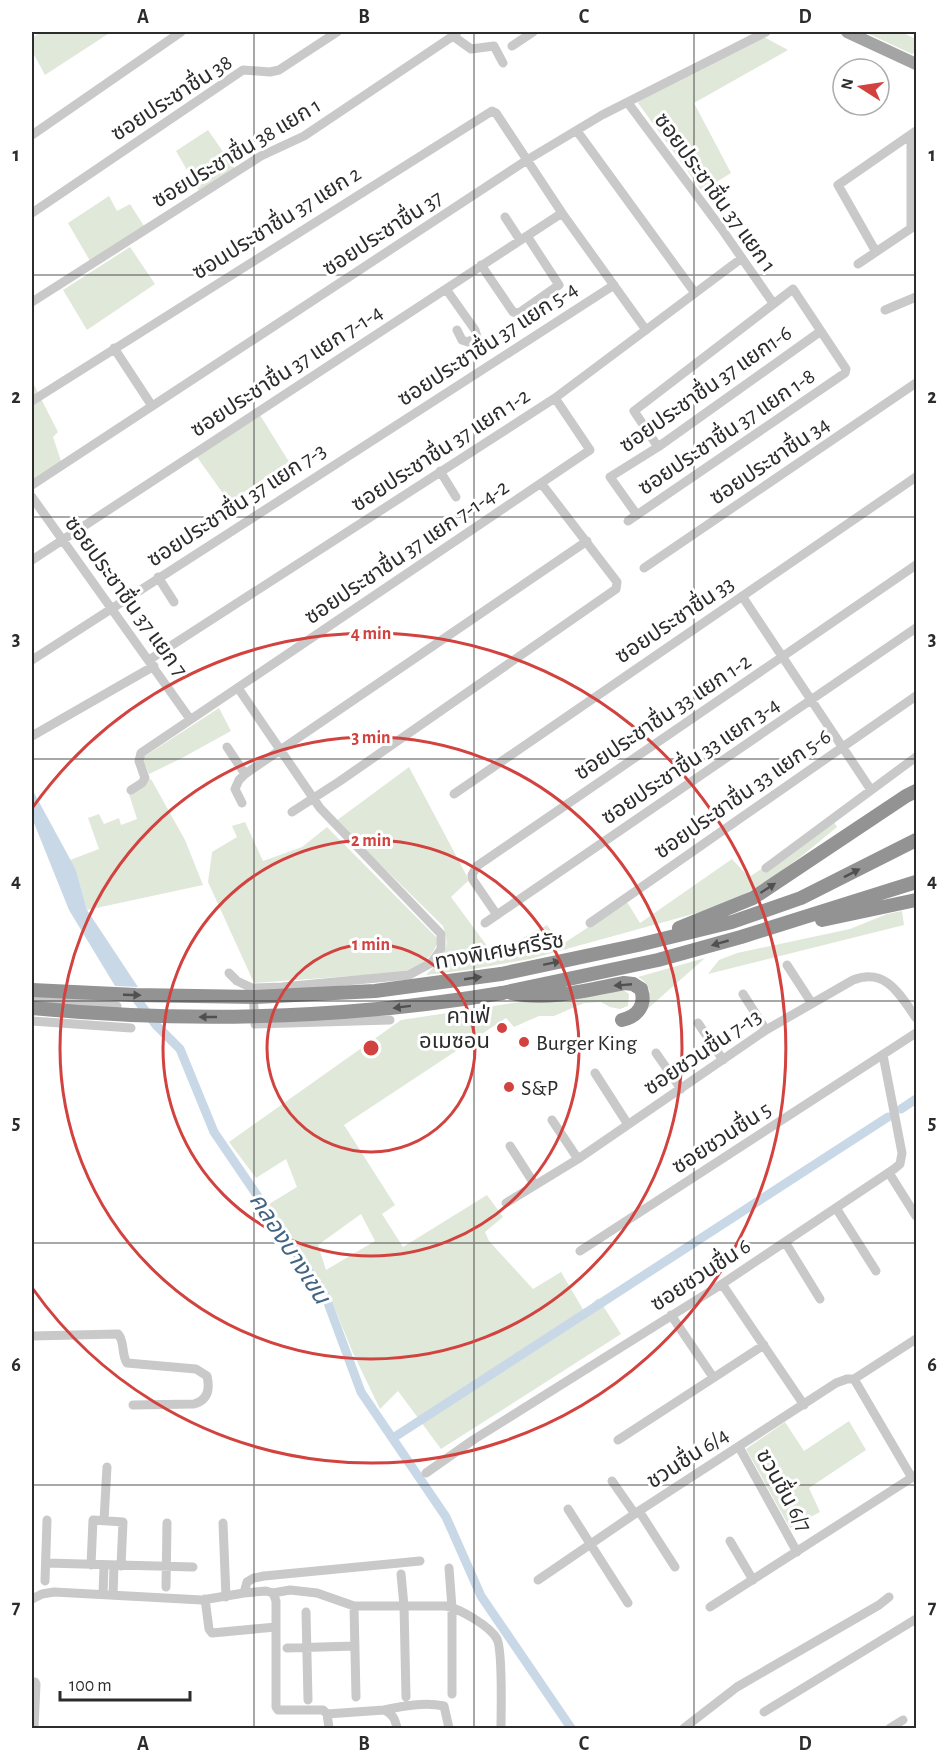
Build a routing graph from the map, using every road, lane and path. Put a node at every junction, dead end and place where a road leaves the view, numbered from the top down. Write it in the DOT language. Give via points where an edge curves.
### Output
graph roads {
  1 [pos="181,32"];
  2 [pos="337,32"];
  3 [pos="533,32"];
  4 [pos="765,32"];
  5 [pos="847,32"];
  6 [pos="455,34"];
  7 [pos="512,46"];
  8 [pos="503,63"];
  9 [pos="916,64"];
  10 [pos="628,103"];
  11 [pos="577,130"];
  12 [pos="914,133"];
  13 [pos="32,135"];
  14 [pos="527,160"];
  15 [pos="32,213"];
  16 [pos="562,213"];
  17 [pos="505,217"];
  18 [pos="914,226"];
  19 [pos="523,238"];
  20 [pos="876,252"];
  21 [pos="742,258"];
  22 [pos="858,264"];
  23 [pos="482,265"];
  24 [pos="614,285"];
  25 [pos="446,289"];
  26 [pos="695,293"];
  27 [pos="916,297"];
  28 [pos="32,302"];
  29 [pos="773,303"];
  30 [pos="885,310"];
  31 [pos="457,330"];
  32 [pos="646,330"];
  33 [pos="821,331"];
  34 [pos="114,348"];
  35 [pos="846,371"];
  36 [pos="916,383"];
  37 [pos="555,398"];
  38 [pos="32,401"];
  39 [pos="152,406"];
  40 [pos="381,434"];
  41 [pos="658,447"];
  42 [pos="440,471"];
  43 [pos="916,477"];
  44 [pos="541,483"];
  45 [pos="32,485"];
  46 [pos="456,496"];
  47 [pos="32,497"];
  48 [pos="637,515"];
  49 [pos="628,521"];
  50 [pos="63,539"];
  51 [pos="587,541"];
  52 [pos="32,560"];
  53 [pos="916,566"];
  54 [pos="644,568"];
  55 [pos="158,578"];
  56 [pos="742,596"];
  57 [pos="174,602"];
  58 [pos="112,607"];
  59 [pos="916,628"];
  60 [pos="782,657"];
  61 [pos="32,660"];
  62 [pos="152,663"];
  63 [pos="238,688"];
  64 [pos="916,696"];
  65 [pos="812,700"];
  66 [pos="190,719"];
  67 [pos="32,736"];
  68 [pos="227,747"];
  69 [pos="842,747"];
  70 [pos="279,749"];
  71 [pos="916,757"];
  72 [pos="244,774"];
  73 [pos="131,790"];
  74 [pos="871,790"];
  75 [pos="916,791"];
  76 [pos="454,794"];
  77 [pos="313,798"];
  78 [pos="242,803"];
  79 [pos="292,812"];
  80 [pos="916,840"];
  81 [pos="766,868"];
  82 [pos="916,882"];
  83 [pos="916,901"];
  84 [pos="497,915"];
  85 [pos="485,923"];
  86 [pos="590,924"];
  87 [pos="741,937"];
  88 [pos="638,945"];
  89 [pos="787,965"];
  90 [pos="229,973"];
  91 [pos="252,988"];
  92 [pos="32,990"];
  93 [pos="504,992"];
  94 [pos="743,994"];
  95 [pos="32,997"];
  96 [pos="811,1002"];
  97 [pos="117,1006"];
  98 [pos="32,1008"];
  99 [pos="916,1018"];
  100 [pos="32,1020"];
  101 [pos="390,1020"];
  102 [pos="622,1020"];
  103 [pos="698,1023"];
  104 [pos="131,1028"];
  105 [pos="766,1030"];
  106 [pos="916,1033"];
  107 [pos="656,1053"];
  108 [pos="883,1055"];
  109 [pos="723,1060"];
  110 [pos="595,1073"];
  111 [pos="681,1089"];
  112 [pos="552,1119"];
  113 [pos="627,1123"];
  114 [pos="510,1146"];
  115 [pos="578,1159"];
  116 [pos="889,1173"];
  117 [pos="535,1185"];
  118 [pos="506,1203"];
  119 [pos="836,1208"];
  120 [pos="916,1216"];
  121 [pos="785,1242"];
  122 [pos="580,1251"];
  123 [pos="876,1271"];
  124 [pos="722,1284"];
  125 [pos="820,1299"];
  126 [pos="671,1315"];
  127 [pos="32,1336"];
  128 [pos="916,1338"];
  129 [pos="764,1345"];
  130 [pos="713,1377"];
  131 [pos="854,1379"];
  132 [pos="133,1405"];
  133 [pos="804,1405"];
  134 [pos="618,1440"];
  135 [pos="739,1447"];
  136 [pos="107,1467"];
  137 [pos="426,1473"];
  138 [pos="914,1477"];
  139 [pos="612,1481"];
  140 [pos="568,1509"];
  141 [pos="637,1513"];
  142 [pos="48,1520"];
  143 [pos="104,1520"];
  144 [pos="167,1523"];
  145 [pos="223,1523"];
  146 [pos="730,1541"];
  147 [pos="592,1545"];
  148 [pos="797,1552"];
  149 [pos="420,1561"];
  150 [pos="46,1563"];
  151 [pos="91,1565"];
  152 [pos="104,1566"];
  153 [pos="118,1566"];
  154 [pos="165,1567"];
  155 [pos="193,1567"];
  156 [pos="675,1567"];
  157 [pos="449,1568"];
  158 [pos="401,1574"];
  159 [pos="538,1580"];
  160 [pos="753,1580"];
  161 [pos="45,1581"];
  162 [pos="165,1587"];
  163 [pos="244,1593"];
  164 [pos="273,1593"];
  165 [pos="103,1594"];
  166 [pos="113,1595"];
  167 [pos="226,1597"];
  168 [pos="889,1597"];
  169 [pos="32,1599"];
  170 [pos="205,1599"];
  171 [pos="628,1603"];
  172 [pos="354,1606"];
  173 [pos="404,1606"];
  174 [pos="710,1607"];
  175 [pos="452,1608"];
  176 [pos="306,1611"];
  177 [pos="916,1619"];
  178 [pos="276,1627"];
  179 [pos="355,1647"];
  180 [pos="287,1648"];
  181 [pos="307,1648"];
  182 [pos="32,1682"];
  183 [pos="453,1695"];
  184 [pos="356,1697"];
  185 [pos="406,1697"];
  186 [pos="308,1700"];
  187 [pos="384,1710"];
  188 [pos="764,1712"];
  189 [pos="327,1714"];
  190 [pos="903,1720"];
  191 [pos="34,1728"];
  192 [pos="329,1728"];
  193 [pos="397,1728"];
  194 [pos="449,1728"];
  195 [pos="501,1728"];
  196 [pos="688,1728"];
  197 [pos="890,1728"];
  1 -- 13 [label="street"];
  2 -- 15 [label="street, ซอยประชาชื่น 38" via="279,70 243,70"];
  3 -- 7 [label="street"];
  4 -- 10 [label="street, ซอยประชาชื่น 37"];
  5 -- 9 [label="main road"];
  6 -- 8 [label="street" via="471,50 494,46"];
  6 -- 28 [label="street, ซอยประชาชื่น 38 แยก 1" via="304,136 261,156"];
  10 -- 11 [label="street, ซอยประชาชื่น 37"];
  10 -- 21 [label="street, ซอยประชาชื่น 37 แยก 1"];
  11 -- 14 [label="street, ซอยประชาชื่น 37"];
  11 -- 26 [label="street"];
  12 -- 18 [label="street"];
  12 -- 20 [label="street" via="838,185"];
  14 -- 16 [label="street"];
  14 -- 34 [label="street, ซอนประชาชื่น 37 แยก 2" via="496,113 487,113"];
  14 -- 39 [label="street, ซอยประชาชื่น 37"];
  16 -- 19 [label="street, ซอยประชาชื่น 37 แยก 7-1-4"];
  16 -- 24 [label="street"];
  17 -- 19 [label="street"];
  18 -- 20 [label="street"];
  19 -- 23 [label="street, ซอยประชาชื่น 37 แยก 7-1-4"];
  19 -- 23 [label="street" via="559,285 519,313 513,312"];
  20 -- 22 [label="street"];
  21 -- 26 [label="street, ซอยประชาชื่น 37 แยก 1-2"];
  21 -- 29 [label="street, ซอยประชาชื่น 37 แยก 1"];
  23 -- 25 [label="street, ซอยประชาชื่น 37 แยก 7-1-4"];
  24 -- 32 [label="street"];
  24 -- 40 [label="street, ซอยประชาชื่น 37 แยก 5-4"];
  25 -- 31 [label="street" via="477,337 468,342 462,340"];
  25 -- 50 [label="street, ซอยประชาชื่น 37 แยก 7-1-4"];
  26 -- 32 [label="street, ซอยประชาชื่น 37 แยก 1-2"];
  27 -- 30 [label="street"];
  29 -- 33 [label="street, ซอยประชาชื่น 37 แยก 1" via="793,290"];
  29 -- 41 [label="street" via="634,411"];
  32 -- 37 [label="street, ซอยประชาชื่น 37 แยก 1-2"];
  33 -- 35 [label="street, ซอยประชาชื่น 37 แยก 1"];
  33 -- 41 [label="street, ซอยประชาชื่น 37 แยก1-6"];
  34 -- 38 [label="street, ซอนประชาชื่น 37 แยก 2"];
  34 -- 39 [label="street"];
  35 -- 48 [label="street, ซอยประชาชื่น 37 แยก 1-8"];
  36 -- 54 [label="street, ซอยประชาชื่น 34"];
  37 -- 42 [label="street, ซอยประชาชื่น 37 แยก 1-2"];
  37 -- 44 [label="street, ซอยประชาชื่น 37 แยก 7-1-4-2" via="590,450"];
  39 -- 45 [label="street, ซอยประชาชื่น 37"];
  40 -- 55 [label="street, ซอยประชาชื่น 37 แยก 7-3"];
  41 -- 48 [label="street, ซอยประชาชื่น 37 แยก1-6" via="610,477"];
  42 -- 46 [label="street"];
  42 -- 62 [label="street, ซอยประชาชื่น 37 แยก 1-2"];
  43 -- 56 [label="street, ซอยประชาชื่น 33"];
  44 -- 51 [label="street"];
  44 -- 63 [label="street, ซอยประชาชื่น 37 แยก 7-1-4-2"];
  47 -- 50 [label="street, ซอยประชาชื่น 37 แยก 7"];
  48 -- 49 [label="street, ซอยประชาชื่น 37 แยก 1-8"];
  50 -- 52 [label="street, ซอยประชาชื่น 37 แยก 7-1-4"];
  50 -- 58 [label="street, ซอยประชาชื่น 37 แยก 7"];
  51 -- 70 [label="street"];
  51 -- 77 [label="street" via="617,582 614,592"];
  53 -- 60 [label="street, ซอยประชาชื่น 33 แยก 1-2"];
  55 -- 57 [label="street"];
  55 -- 58 [label="street, ซอยประชาชื่น 37 แยก 7-3"];
  56 -- 60 [label="street"];
  56 -- 76 [label="street, ซอยประชาชื่น 33"];
  58 -- 61 [label="street, ซอยประชาชื่น 37 แยก 7-3"];
  58 -- 62 [label="street, ซอยประชาชื่น 37 แยก 7"];
  59 -- 65 [label="street, ซอยประชาชื่น 33 แยก 3-4"];
  60 -- 65 [label="street"];
  60 -- 84 [label="street, ซอยประชาชื่น 33 แยก 1-2" via="477,866 473,880"];
  62 -- 66 [label="street, ซอยประชาชื่น 37 แยก 7"];
  62 -- 67 [label="street, ซอยประชาชื่น 37 แยก 1-2"];
  63 -- 66 [label="street, ซอยประชาชื่น 37 แยก 7-1-4-2"];
  63 -- 70 [label="street"];
  64 -- 69 [label="street, ซอยประชาชื่น 33 แยก 5-6"];
  65 -- 69 [label="street"];
  65 -- 84 [label="street, ซอยประชาชื่น 33 แยก 3-4"];
  66 -- 73 [label="street, ซอยประชาชื่น 37 แยก 7-1-4-2" via="141,753 139,761 145,778"];
  68 -- 72 [label="street"];
  69 -- 74 [label="street"];
  69 -- 86 [label="street, ซอยประชาชื่น 33 แยก 5-6"];
  70 -- 72 [label="street"];
  70 -- 77 [label="street"];
  71 -- 74 [label="street"];
  72 -- 78 [label="street" via="235,789"];
  74 -- 81 [label="street"];
  88 -- 75 [label="highway, one-way" via="753,898"];
  77 -- 79 [label="street"];
  77 -- 91 [label="street" via="338,829 441,934 441,949 431,963 409,975"];
  88 -- 80 [label="highway, ทางพิเศษศรีรัช, one-way" via="732,922 801,898"];
  82 -- 87 [label="highway, ทางพิเศษศรีรัช"];
  83 -- 87 [label="highway"];
  84 -- 85 [label="street, ซอยประชาชื่น 33 แยก 3-4"];
  87 -- 93 [label="highway, ทางพิเศษศรีรัช, one-way" via="658,960"];
  92 -- 88 [label="highway, ทางพิเศษศรีรัช, one-way, bridge" via="255,996 375,991 501,974"];
  89 -- 96 [label="street"];
  90 -- 91 [label="street"];
  91 -- 101 [label="street" via="255,1024"];
  93 -- 98 [label="highway, ทางพิเศษศรีรัช, one-way, bridge" via="387,1009 278,1016 140,1016"];
  102 -- 93 [label="highway, one-way" via="631,1017 644,1002 641,988 633,984 552,996"];
  94 -- 105 [label="street"];
  95 -- 97 [label="street"];
  96 -- 99 [label="street, ซอยชวนชื่น 7-13" via="869,976 892,984"];
  96 -- 105 [label="street, ซอยชวนชื่น 7-13"];
  100 -- 104 [label="street"];
  103 -- 109 [label="street"];
  105 -- 109 [label="street, ซอยชวนชื่น 7-13"];
  106 -- 108 [label="street, ซอยชวนชื่น 5"];
  107 -- 111 [label="street"];
  108 -- 116 [label="street, ซอยชวนชื่น 6" via="903,1153 900,1164"];
  108 -- 122 [label="street, ซอยชวนชื่น 5"];
  109 -- 111 [label="street, ซอยชวนชื่น 7-13"];
  110 -- 113 [label="street"];
  111 -- 113 [label="street, ซอยชวนชื่น 7-13"];
  112 -- 115 [label="street"];
  113 -- 115 [label="street, ซอยชวนชื่น 7-13"];
  114 -- 117 [label="street"];
  115 -- 117 [label="street, ซอยชวนชื่น 7-13"];
  116 -- 119 [label="street, ซอยชวนชื่น 6"];
  116 -- 120 [label="street"];
  117 -- 118 [label="street, ซอยชวนชื่น 7-13"];
  119 -- 121 [label="street, ซอยชวนชื่น 6"];
  119 -- 123 [label="street"];
  121 -- 124 [label="street, ซอยชวนชื่น 6"];
  121 -- 125 [label="street"];
  124 -- 126 [label="street, ซอยชวนชื่น 6"];
  124 -- 129 [label="street"];
  126 -- 130 [label="street"];
  126 -- 137 [label="street, ซอยชวนชื่น 6"];
  127 -- 132 [label="street" via="118,1334 127,1363 196,1368 207,1376 208,1392 200,1402"];
  128 -- 131 [label="street, ชวนชื่น 6/4"];
  129 -- 130 [label="street"];
  129 -- 133 [label="street"];
  130 -- 134 [label="street"];
  131 -- 133 [label="street, ชวนชื่น 6/4" via="841,1380"];
  131 -- 138 [label="street"];
  133 -- 135 [label="street, ชวนชื่น 6/4"];
  135 -- 141 [label="street, ชวนชื่น 6/4"];
  135 -- 148 [label="street, ชวนชื่น 6/7"];
  136 -- 143 [label="street"];
  138 -- 148 [label="street"];
  139 -- 141 [label="street"];
  140 -- 147 [label="street"];
  141 -- 147 [label="street, ชวนชื่น 6/4"];
  141 -- 156 [label="street"];
  142 -- 150 [label="street"];
  143 -- 151 [label="street" via="93,1520"];
  143 -- 153 [label="street" via="123,1522"];
  144 -- 154 [label="street"];
  145 -- 167 [label="street"];
  146 -- 160 [label="street"];
  147 -- 159 [label="street, ชวนชื่น 6/4"];
  147 -- 171 [label="street"];
  148 -- 160 [label="street"];
  149 -- 163 [label="street" via="264,1576 248,1582"];
  150 -- 151 [label="street"];
  150 -- 161 [label="street"];
  151 -- 152 [label="street"];
  152 -- 153 [label="street"];
  152 -- 165 [label="street"];
  153 -- 154 [label="street"];
  153 -- 166 [label="street"];
  154 -- 155 [label="street"];
  154 -- 162 [label="street"];
  157 -- 175 [label="street"];
  158 -- 173 [label="street"];
  160 -- 174 [label="street"];
  163 -- 164 [label="street"];
  163 -- 167 [label="street"];
  164 -- 172 [label="street" via="317,1593"];
  164 -- 178 [label="street"];
  165 -- 166 [label="street"];
  165 -- 169 [label="street" via="54,1592"];
  166 -- 170 [label="street"];
  167 -- 170 [label="street"];
  168 -- 196 [label="street" via="737,1687"];
  170 -- 178 [label="street" via="212,1633"];
  172 -- 173 [label="street"];
  172 -- 179 [label="street"];
  173 -- 175 [label="street"];
  173 -- 185 [label="street"];
  175 -- 183 [label="street"];
  175 -- 195 [label="street" via="473,1618 496,1638"];
  176 -- 181 [label="street"];
  177 -- 188 [label="street"];
  178 -- 189 [label="street" via="276,1707 319,1709"];
  179 -- 181 [label="street"];
  179 -- 184 [label="street"];
  180 -- 181 [label="street"];
  181 -- 186 [label="street"];
  182 -- 191 [label="street" via="36,1684"];
  187 -- 189 [label="street"];
  187 -- 193 [label="street" via="390,1713"];
  187 -- 194 [label="street" via="444,1706"];
  189 -- 192 [label="street"];
  190 -- 197 [label="street"];
}
